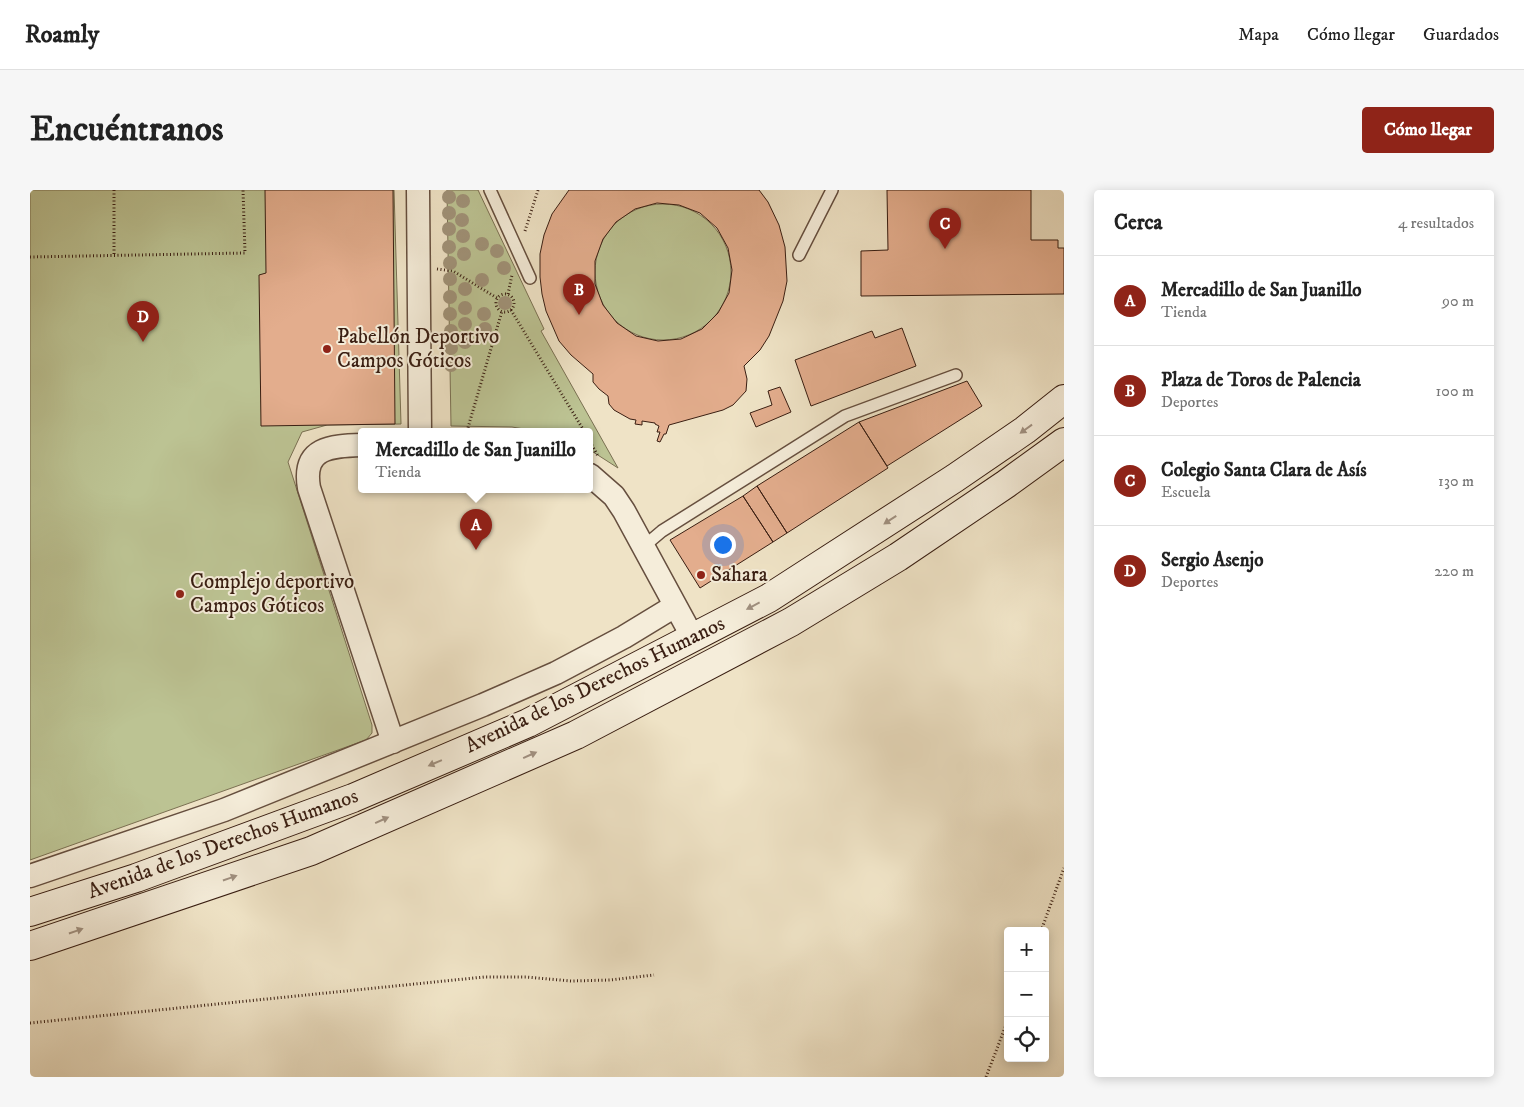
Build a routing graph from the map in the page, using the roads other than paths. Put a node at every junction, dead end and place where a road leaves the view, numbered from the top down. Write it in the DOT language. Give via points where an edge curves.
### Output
graph roads {
  1 [pos="418,190"];
  2 [pos="490,190"];
  3 [pos="832,190"];
  4 [pos="799,256"];
  5 [pos="530,278"];
  6 [pos="956,375"];
  7 [pos="1064,399"];
  8 [pos="420,428"];
  9 [pos="1064,442"];
  10 [pos="358,445"];
  11 [pos="593,478"];
  12 [pos="643,547"];
  13 [pos="676,606"];
  14 [pos="692,638"];
  15 [pos="393,742"];
  16 [pos="30,876"];
  17 [pos="30,912"];
  18 [pos="30,946"];
  1 -- 8 [label="street"];
  2 -- 5 [label="lane"];
  3 -- 4 [label="lane"];
  6 -- 12 [label="lane" via="844,416 662,531"];
  7 -- 14 [label="main road, Avenida de los Derechos Humanos, one-way" via="955,478 769,598"];
  18 -- 9 [label="main road, Avenida de los Derechos Humanos, one-way" via="311,851 576,735 791,622 898,557"];
  10 -- 15 [label="street" via="320,451 313,459 307,478"];
  11 -- 12 [label="street" via="614,496"];
  12 -- 13 [label="street"];
  13 -- 14 [label="street"];
  13 -- 15 [label="street" via="556,672"];
  14 -- 17 [label="main road, Avenida de los Derechos Humanos, one-way" via="528,723 353,798 136,878"];
  15 -- 16 [label="street" via="224,810"];
}
